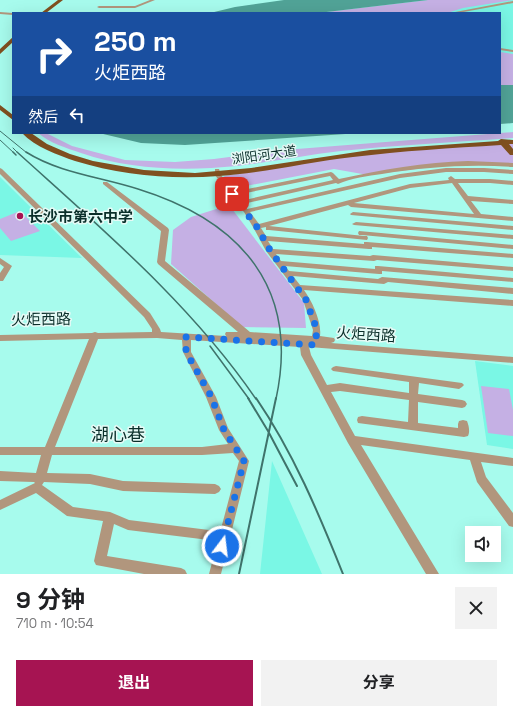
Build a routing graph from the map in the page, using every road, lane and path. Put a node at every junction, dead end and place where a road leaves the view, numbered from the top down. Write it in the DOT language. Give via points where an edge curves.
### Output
graph roads {
  1 [pos="56,0"];
  2 [pos="61,0"];
  3 [pos="153,0"];
  4 [pos="513,2"];
  5 [pos="99,7"];
  6 [pos="40,12"];
  7 [pos="45,12"];
  8 [pos="458,12"];
  9 [pos="463,12"];
  10 [pos="0,13"];
  11 [pos="12,14"];
  12 [pos="12,36"];
  13 [pos="12,40"];
  14 [pos="0,47"];
  15 [pos="501,49"];
  16 [pos="513,51"];
  17 [pos="0,52"];
  18 [pos="0,107"];
  19 [pos="0,112"];
  20 [pos="12,117"];
  21 [pos="12,121"];
  22 [pos="28,134"];
  23 [pos="33,134"];
  24 [pos="513,139"];
  25 [pos="501,141"];
  26 [pos="513,142"];
  27 [pos="511,152"];
  28 [pos="513,165"];
  29 [pos="444,167"];
  30 [pos="0,170"];
  31 [pos="394,170"];
  32 [pos="484,170"];
  33 [pos="217,172"];
  34 [pos="513,172"];
  35 [pos="400,176"];
  36 [pos="341,181"];
  37 [pos="452,181"];
  38 [pos="490,181"];
  39 [pos="105,183"];
  40 [pos="283,184"];
  41 [pos="513,184"];
  42 [pos="410,186"];
  43 [pos="350,188"];
  44 [pos="290,192"];
  45 [pos="232,194"];
  46 [pos="465,198"];
  47 [pos="361,199"];
  48 [pos="297,200"];
  49 [pos="513,202"];
  50 [pos="238,203"];
  51 [pos="351,204"];
  52 [pos="412,210"];
  53 [pos="246,211"];
  54 [pos="306,213"];
  55 [pos="353,214"];
  56 [pos="478,216"];
  57 [pos="513,219"];
  58 [pos="418,220"];
  59 [pos="356,224"];
  60 [pos="486,226"];
  61 [pos="257,227"];
  62 [pos="269,228"];
  63 [pos="513,228"];
  64 [pos="424,230"];
  65 [pos="314,233"];
  66 [pos="494,236"];
  67 [pos="513,237"];
  68 [pos="262,238"];
  69 [pos="430,239"];
  70 [pos="366,240"];
  71 [pos="318,243"];
  72 [pos="502,246"];
  73 [pos="513,247"];
  74 [pos="270,250"];
  75 [pos="437,250"];
  76 [pos="322,255"];
  77 [pos="374,258"];
  78 [pos="512,258"];
  79 [pos="0,260"];
  80 [pos="279,263"];
  81 [pos="445,263"];
  82 [pos="326,267"];
  83 [pos="513,269"];
  84 [pos="286,273"];
  85 [pos="381,275"];
  86 [pos="453,275"];
  87 [pos="328,277"];
  88 [pos="0,279"];
  89 [pos="513,280"];
  90 [pos="460,286"];
  91 [pos="297,288"];
  92 [pos="513,291"];
  93 [pos="388,295"];
  94 [pos="468,300"];
  95 [pos="513,303"];
  96 [pos="0,333"];
  97 [pos="157,334"];
  98 [pos="95,335"];
  99 [pos="248,335"];
  100 [pos="186,337"];
  101 [pos="0,338"];
  102 [pos="255,341"];
  103 [pos="316,342"];
  104 [pos="304,344"];
  105 [pos="513,355"];
  106 [pos="513,360"];
  107 [pos="336,369"];
  108 [pos="414,379"];
  109 [pos="459,385"];
  110 [pos="324,389"];
  111 [pos="413,398"];
  112 [pos="462,404"];
  113 [pos="362,420"];
  114 [pos="463,424"];
  115 [pos="413,426"];
  116 [pos="352,440"];
  117 [pos="236,448"];
  118 [pos="0,451"];
  119 [pos="48,451"];
  120 [pos="474,457"];
  121 [pos="513,462"];
  122 [pos="0,476"];
  123 [pos="39,482"];
  124 [pos="215,489"];
  125 [pos="0,505"];
  126 [pos="110,517"];
  127 [pos="513,522"];
  128 [pos="208,535"];
  129 [pos="181,574"];
  130 [pos="215,574"];
  131 [pos="433,574"];
  1 -- 6 [label="main road"];
  2 -- 7 [label="main road"];
  3 -- 5 [label="street" via="135,7"];
  4 -- 8 [label="street"];
  4 -- 9 [label="street"];
  10 -- 11 [label="street"];
  12 -- 14 [label="main road"];
  13 -- 17 [label="main road"];
  15 -- 16 [label="street"];
  18 -- 20 [label="main road"];
  19 -- 21 [label="main road"];
  22 -- 33 [label="main road, 浏阳河大道" via="53,150 104,166 145,172"];
  23 -- 33 [label="main road, 浏阳河大道" via="62,150 92,160 161,170"];
  24 -- 25 [label="main road, 浏阳河大道"];
  25 -- 26 [label="main road, 浏阳河大道"];
  25 -- 27 [label="main road"];
  25 -- 33 [label="main road, 浏阳河大道" via="394,150"];
  28 -- 29 [label="street" via="480,163"];
  29 -- 31 [label="street"];
  29 -- 32 [label="street"];
  29 -- 35 [label="street"];
  29 -- 37 [label="street"];
  30 -- 97 [label="street" via="146,315"];
  31 -- 35 [label="street"];
  31 -- 36 [label="street"];
  32 -- 34 [label="street"];
  32 -- 38 [label="street"];
  33 -- 45 [label="street"];
  35 -- 42 [label="street"];
  35 -- 43 [label="street"];
  36 -- 40 [label="street" via="331,174"];
  36 -- 43 [label="street"];
  36 -- 44 [label="street"];
  37 -- 38 [label="street"];
  37 -- 42 [label="street"];
  37 -- 46 [label="street"];
  38 -- 41 [label="street"];
  39 -- 99 [label="street" via="166,230 161,262"];
  40 -- 44 [label="street"];
  40 -- 45 [label="street"];
  42 -- 47 [label="street"];
  43 -- 47 [label="street"];
  43 -- 48 [label="street"];
  44 -- 48 [label="street"];
  44 -- 50 [label="street"];
  45 -- 50 [label="street"];
  46 -- 49 [label="street"];
  46 -- 56 [label="street"];
  47 -- 51 [label="street"];
  48 -- 53 [label="street"];
  48 -- 54 [label="street"];
  50 -- 53 [label="street"];
  51 -- 52 [label="street"];
  51 -- 54 [label="street"];
  51 -- 55 [label="street"];
  52 -- 56 [label="street"];
  52 -- 58 [label="street"];
  53 -- 61 [label="street"];
  54 -- 61 [label="street"];
  55 -- 58 [label="street"];
  55 -- 59 [label="street"];
  56 -- 57 [label="street"];
  56 -- 60 [label="street"];
  58 -- 60 [label="street"];
  58 -- 64 [label="street"];
  59 -- 64 [label="street"];
  59 -- 70 [label="street"];
  60 -- 63 [label="street"];
  60 -- 66 [label="street"];
  61 -- 68 [label="street"];
  62 -- 65 [label="street"];
  64 -- 66 [label="street"];
  64 -- 69 [label="street"];
  65 -- 70 [label="street"];
  65 -- 71 [label="street"];
  66 -- 67 [label="street"];
  66 -- 72 [label="street"];
  68 -- 71 [label="street"];
  68 -- 74 [label="street"];
  69 -- 70 [label="street"];
  69 -- 72 [label="street"];
  69 -- 75 [label="street"];
  70 -- 71 [label="street"];
  70 -- 75 [label="street"];
  70 -- 77 [label="street"];
  71 -- 76 [label="street"];
  72 -- 73 [label="street"];
  72 -- 78 [label="street"];
  74 -- 76 [label="street"];
  74 -- 80 [label="street"];
  75 -- 78 [label="street"];
  75 -- 81 [label="street"];
  76 -- 77 [label="street"];
  76 -- 82 [label="street"];
  77 -- 81 [label="street"];
  77 -- 85 [label="street"];
  79 -- 88 [label="street" via="8,266"];
  80 -- 82 [label="street"];
  80 -- 84 [label="street"];
  81 -- 83 [label="street"];
  81 -- 86 [label="street"];
  82 -- 85 [label="street"];
  82 -- 87 [label="street"];
  84 -- 87 [label="street"];
  84 -- 91 [label="street"];
  85 -- 86 [label="street"];
  85 -- 87 [label="street"];
  85 -- 90 [label="street"];
  85 -- 93 [label="street"];
  86 -- 89 [label="street"];
  86 -- 90 [label="street"];
  90 -- 92 [label="street"];
  90 -- 94 [label="street"];
  91 -- 93 [label="street"];
  91 -- 103 [label="street" via="306,300 317,330"];
  93 -- 94 [label="street"];
  94 -- 95 [label="street"];
  96 -- 97 [label="street, 火炬西路"];
  97 -- 98 [label="street, 火炬西路"];
  97 -- 99 [label="street, 火炬西路"];
  97 -- 100 [label="street, 火炬西路"];
  98 -- 101 [label="street, 火炬西路"];
  98 -- 119 [label="street"];
  99 -- 102 [label="street"];
  99 -- 103 [label="street, 火炬西路"];
  100 -- 102 [label="street, 火炬西路"];
  100 -- 117 [label="street" via="186,352 211,396 224,430"];
  102 -- 104 [label="street, 火炬西路"];
  103 -- 104 [label="street, 火炬西路"];
  103 -- 105 [label="street, 火炬西路"];
  103 -- 106 [label="street, 火炬西路"];
  104 -- 110 [label="street" via="306,355"];
  107 -- 108 [label="street"];
  108 -- 109 [label="street"];
  108 -- 111 [label="street"];
  110 -- 111 [label="street" via="340,387"];
  110 -- 116 [label="street"];
  111 -- 112 [label="street"];
  111 -- 115 [label="street"];
  113 -- 115 [label="street"];
  114 -- 115 [label="street" via="464,434"];
  116 -- 120 [label="street"];
  116 -- 131 [label="street"];
  117 -- 119 [label="street, 湖心巷" via="202,451"];
  117 -- 130 [label="street" via="244,461"];
  118 -- 119 [label="street, 湖心巷"];
  119 -- 123 [label="street"];
  120 -- 121 [label="street"];
  120 -- 127 [label="street" via="481,479"];
  122 -- 123 [label="street"];
  123 -- 124 [label="street" via="90,479 124,486"];
  123 -- 125 [label="street"];
  123 -- 126 [label="street" via="71,512"];
  126 -- 128 [label="street" via="128,525"];
  126 -- 129 [label="street" via="100,561"];
}
